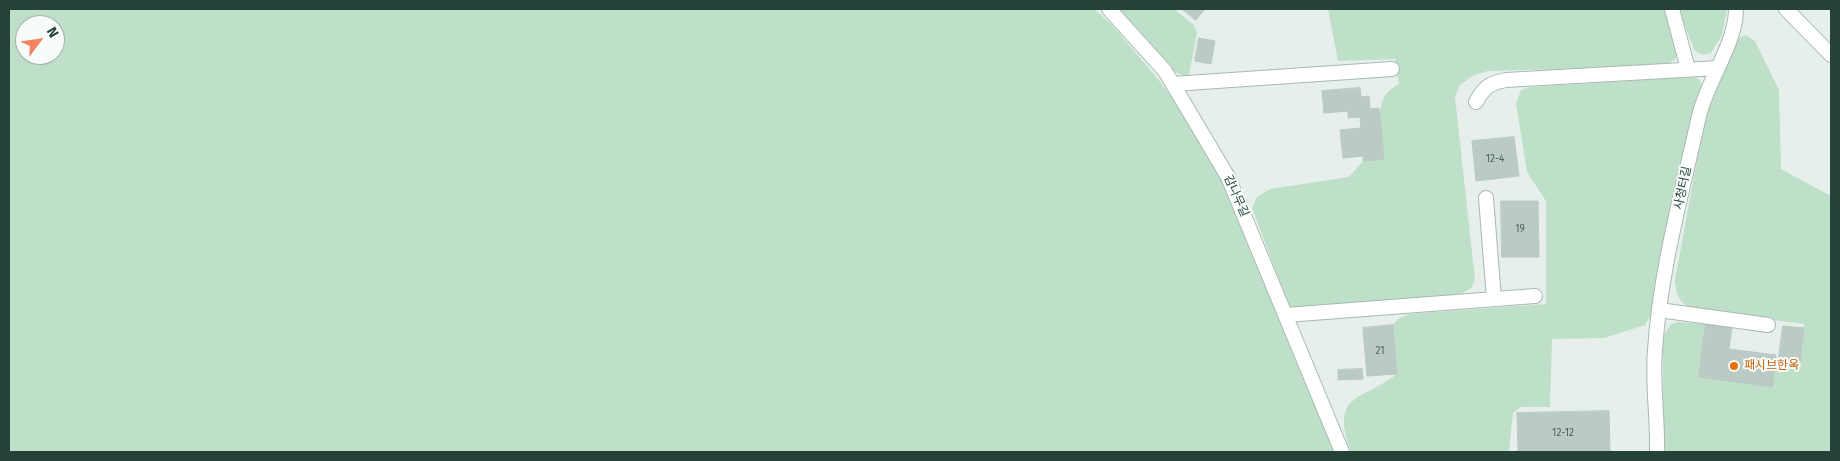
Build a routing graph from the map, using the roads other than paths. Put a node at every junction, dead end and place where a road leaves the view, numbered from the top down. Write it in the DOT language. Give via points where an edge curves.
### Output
graph roads {
  1 [pos="1109,9"];
  2 [pos="1672,9"];
  3 [pos="1736,9"];
  4 [pos="1786,9"];
  5 [pos="1831,56"];
  6 [pos="1718,68"];
  7 [pos="1392,69"];
  8 [pos="1688,69"];
  9 [pos="1173,84"];
  10 [pos="1476,102"];
  11 [pos="1486,198"];
  12 [pos="1535,296"];
  13 [pos="1494,299"];
  14 [pos="1659,310"];
  15 [pos="1286,315"];
  16 [pos="1768,325"];
  17 [pos="1342,452"];
  18 [pos="1658,452"];
  1 -- 9 [label="lane, 감나무길" via="1166,71"];
  2 -- 8 [label="lane"];
  3 -- 6 [label="lane, 사청터길"];
  4 -- 5 [label="lane"];
  6 -- 8 [label="lane"];
  6 -- 14 [label="lane, 사청터길" via="1701,107"];
  7 -- 9 [label="lane"];
  8 -- 10 [label="lane" via="1506,80 1491,83"];
  9 -- 15 [label="lane, 감나무길" via="1228,177"];
  11 -- 13 [label="lane"];
  12 -- 13 [label="lane"];
  13 -- 15 [label="lane"];
  14 -- 16 [label="lane"];
  14 -- 18 [label="lane, 사청터길" via="1654,351"];
  15 -- 17 [label="lane, 감나무길"];
}
